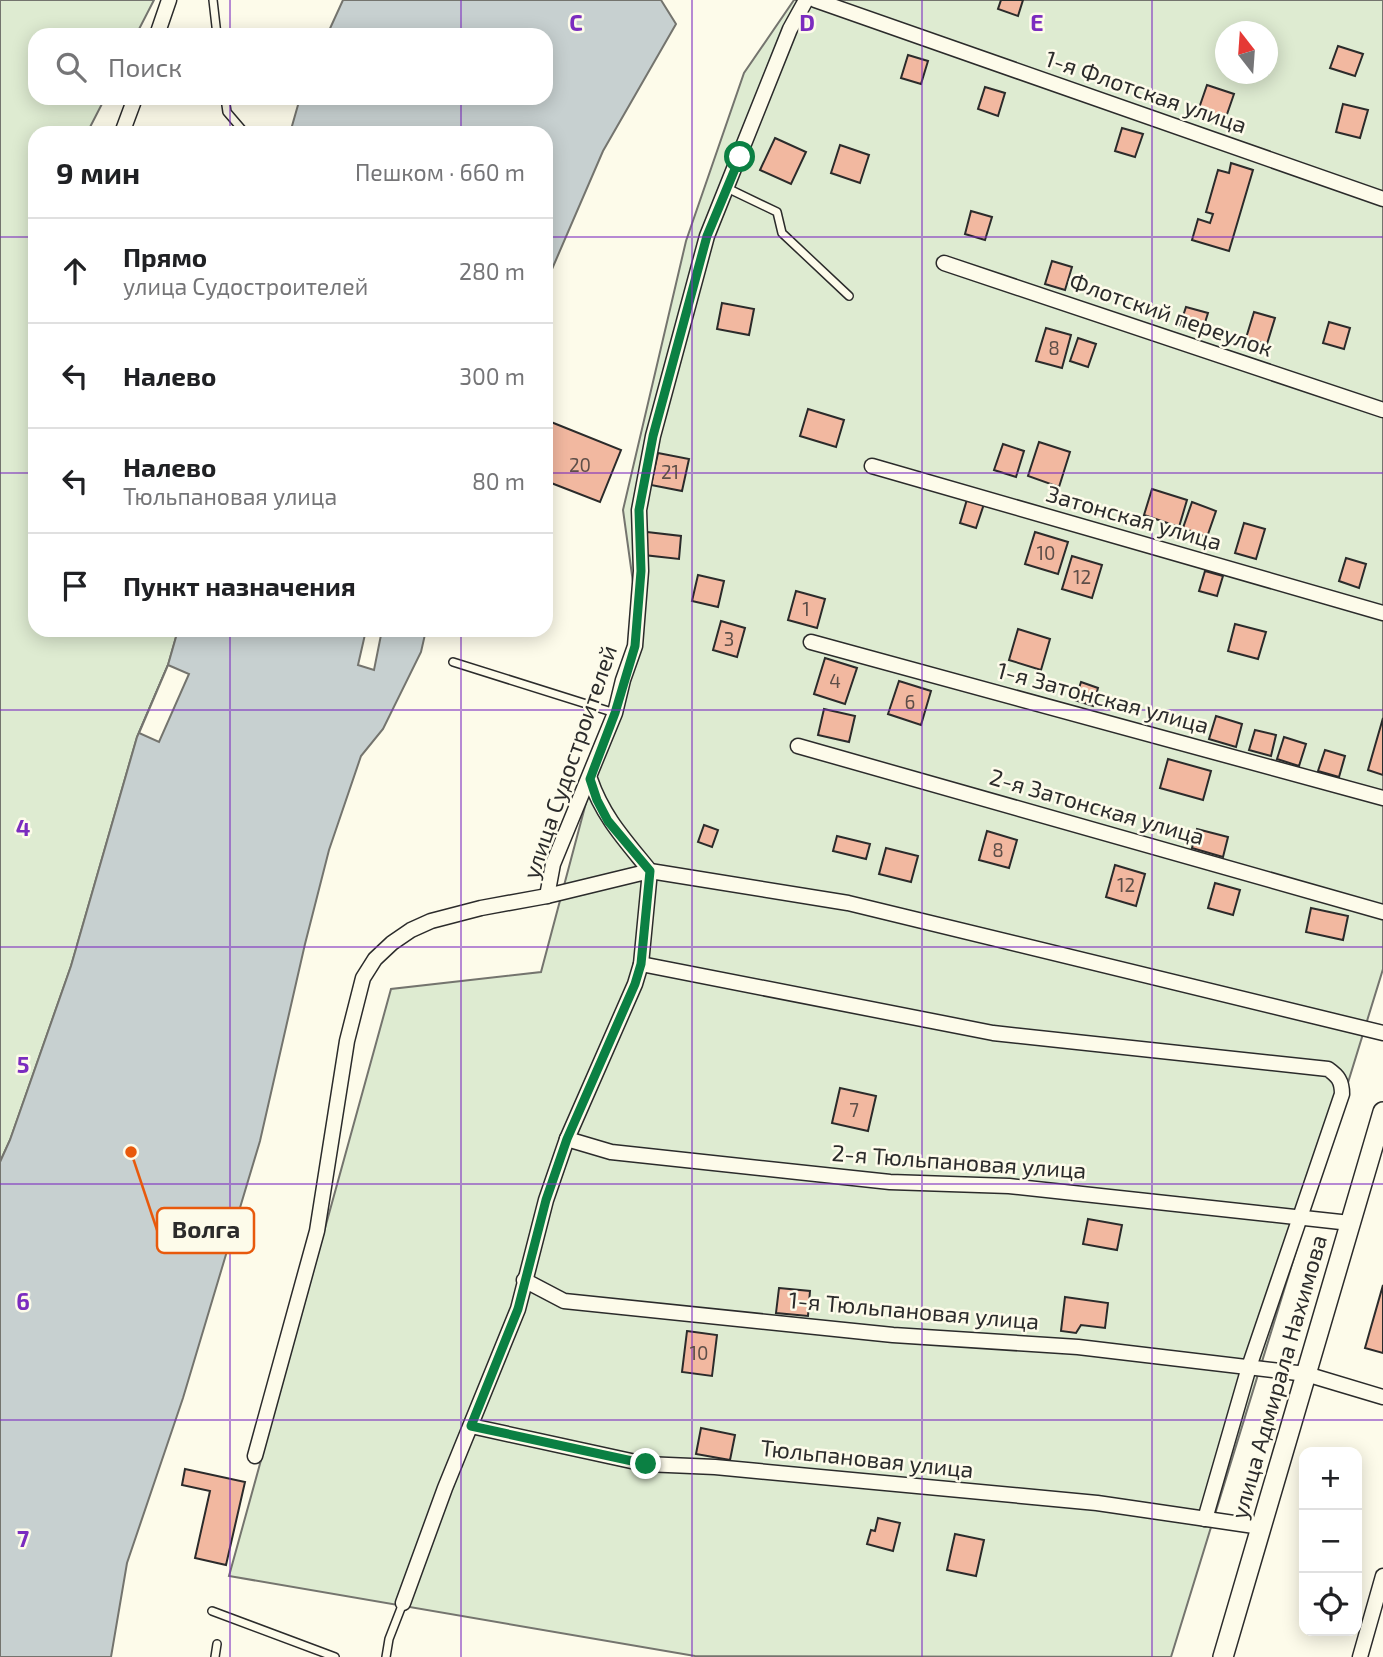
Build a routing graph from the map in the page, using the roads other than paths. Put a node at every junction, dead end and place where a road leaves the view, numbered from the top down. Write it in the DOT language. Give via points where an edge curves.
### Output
graph roads {
  1 [pos="169,0"];
  2 [pos="213,0"];
  3 [pos="806,0"];
  4 [pos="815,0"];
  5 [pos="159,28"];
  6 [pos="216,28"];
  7 [pos="132,105"];
  8 [pos="226,105"];
  9 [pos="125,126"];
  10 [pos="239,126"];
  11 [pos="727,188"];
  12 [pos="1383,199"];
  13 [pos="944,263"];
  14 [pos="849,296"];
  15 [pos="1383,410"];
  16 [pos="872,466"];
  17 [pos="1383,613"];
  18 [pos="811,642"];
  19 [pos="453,662"];
  20 [pos="615,713"];
  21 [pos="799,746"];
  22 [pos="590,779"];
  23 [pos="1383,798"];
  24 [pos="650,871"];
  25 [pos="547,896"];
  26 [pos="1383,912"];
  27 [pos="641,964"];
  28 [pos="1383,1032"];
  29 [pos="1383,1112"];
  30 [pos="567,1139"];
  31 [pos="1301,1218"];
  32 [pos="1350,1223"];
  33 [pos="524,1280"];
  34 [pos="1249,1367"];
  35 [pos="1306,1374"];
  36 [pos="1383,1397"];
  37 [pos="471,1426"];
  38 [pos="255,1455"];
  39 [pos="1205,1519"];
  40 [pos="1261,1527"];
  41 [pos="1383,1576"];
  42 [pos="402,1603"];
  43 [pos="212,1611"];
  44 [pos="217,1644"];
  45 [pos="215,1657"];
  46 [pos="335,1657"];
  47 [pos="386,1657"];
  48 [pos="1223,1657"];
  49 [pos="1360,1657"];
  1 -- 5 [label="street"];
  2 -- 6 [label="lane"];
  3 -- 11 [label="street, улица Судостроителей" via="790,29"];
  4 -- 12 [label="street, 1-я Флотская улица"];
  7 -- 9 [label="street"];
  8 -- 10 [label="lane"];
  11 -- 14 [label="lane" via="777,212 782,233"];
  11 -- 20 [label="street, улица Судостроителей" via="707,236 653,436 639,510 641,571 635,646"];
  13 -- 15 [label="street, Флотский переулок"];
  16 -- 17 [label="street, Затонская улица"];
  18 -- 23 [label="street, 1-я Затонская улица"];
  19 -- 20 [label="lane"];
  20 -- 22 [label="street, улица Судостроителей"];
  21 -- 26 [label="street, 2-я Затонская улица"];
  22 -- 24 [label="street" via="608,821"];
  22 -- 25 [label="street, улица Судостроителей" via="553,864"];
  24 -- 25 [label="street"];
  24 -- 27 [label="street"];
  24 -- 28 [label="street" via="848,903"];
  25 -- 38 [label="street" via="430,921 392,943 363,978 317,1230"];
  27 -- 30 [label="street"];
  27 -- 31 [label="street" via="993,1033 1328,1069 1342,1084 1342,1094"];
  29 -- 32 [label="main road, улица Адмирала Нахимова"];
  30 -- 31 [label="street, 2-я Тюльпановая улица" via="611,1152 890,1182 1009,1186"];
  30 -- 33 [label="street"];
  31 -- 32 [label="street, 2-я Тюльпановая улица"];
  31 -- 34 [label="street"];
  32 -- 35 [label="main road, улица Адмирала Нахимова"];
  33 -- 34 [label="street, 1-я Тюльпановая улица" via="564,1301 893,1335 1078,1347"];
  33 -- 37 [label="street" via="518,1309"];
  34 -- 35 [label="street, 1-я Тюльпановая улица"];
  34 -- 39 [label="street"];
  35 -- 36 [label="street, 1-я Тюльпановая улица"];
  35 -- 40 [label="main road, улица Адмирала Нахимова"];
  37 -- 39 [label="street, Тюльпановая улица" via="646,1464 1097,1503"];
  37 -- 42 [label="street"];
  39 -- 40 [label="street, Тюльпановая улица"];
  40 -- 48 [label="main road, улица Адмирала Нахимова"];
  41 -- 49 [label="street"];
  42 -- 47 [label="lane"];
  43 -- 46 [label="lane"];
  44 -- 45 [label="lane"];
}
